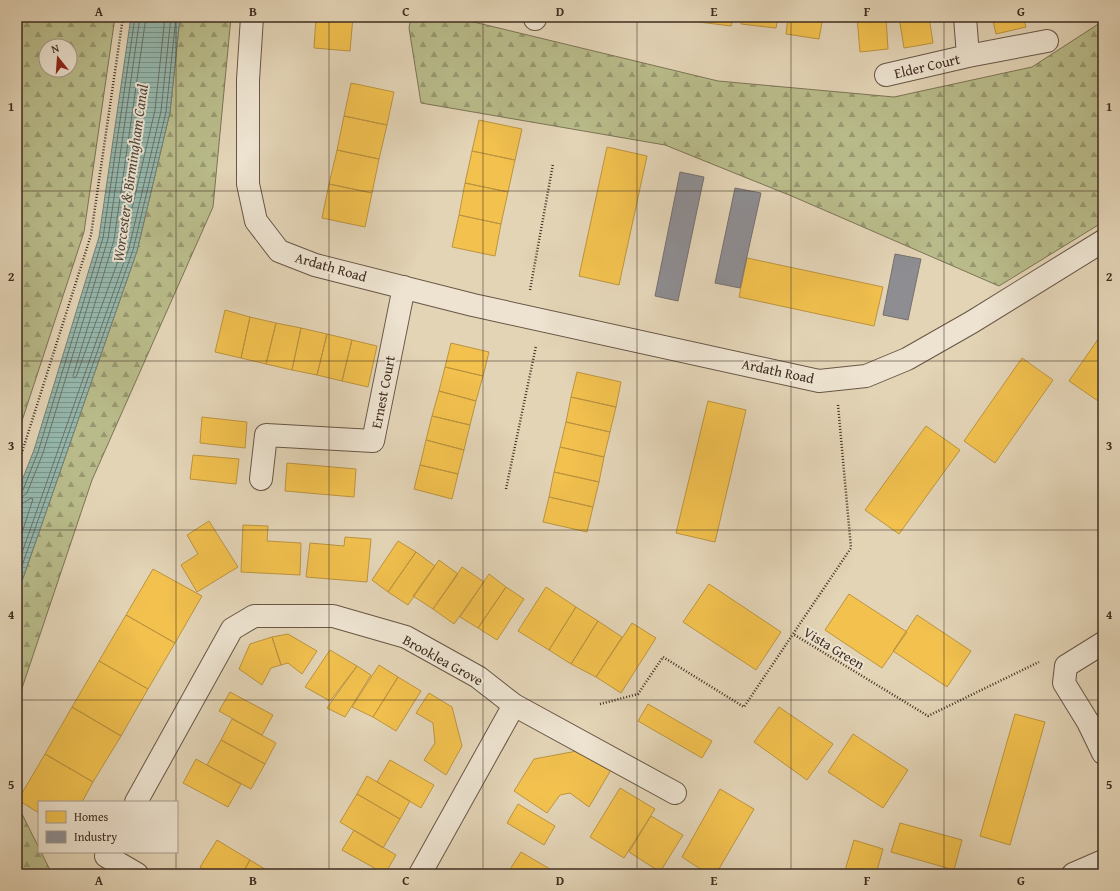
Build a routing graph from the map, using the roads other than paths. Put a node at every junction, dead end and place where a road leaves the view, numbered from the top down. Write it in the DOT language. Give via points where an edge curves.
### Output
graph roads {
  1 [pos="252,17"];
  2 [pos="965,17"];
  3 [pos="1047,41"];
  4 [pos="968,56"];
  5 [pos="886,76"];
  6 [pos="1103,241"];
  7 [pos="404,287"];
  8 [pos="261,479"];
  9 [pos="1103,643"];
  10 [pos="514,705"];
  11 [pos="1103,753"];
  12 [pos="675,793"];
  13 [pos="137,801"];
  14 [pos="107,854"];
  15 [pos="1103,861"];
  16 [pos="137,874"];
  17 [pos="420,874"];
  18 [pos="1073,874"];
  1 -- 7 [label="street, Ardath Road" via="248,80 248,184 256,221 279,251 315,266"];
  2 -- 4 [label="street, Elder Court"];
  3 -- 4 [label="street, Elder Court"];
  4 -- 5 [label="street, Elder Court"];
  6 -- 7 [label="street, Ardath Road" via="907,359 866,376 836,379 819,380 473,305"];
  7 -- 8 [label="street, Ernest Court" via="373,441 266,435"];
  9 -- 11 [label="street" via="1066,666 1064,682"];
  10 -- 12 [label="street, Brooklea Grove"];
  10 -- 13 [label="street, Brooklea Grove" via="478,677 406,637 333,616 254,616 232,629"];
  10 -- 17 [label="street"];
  14 -- 16 [label="street"];
  15 -- 18 [label="street"];
}
